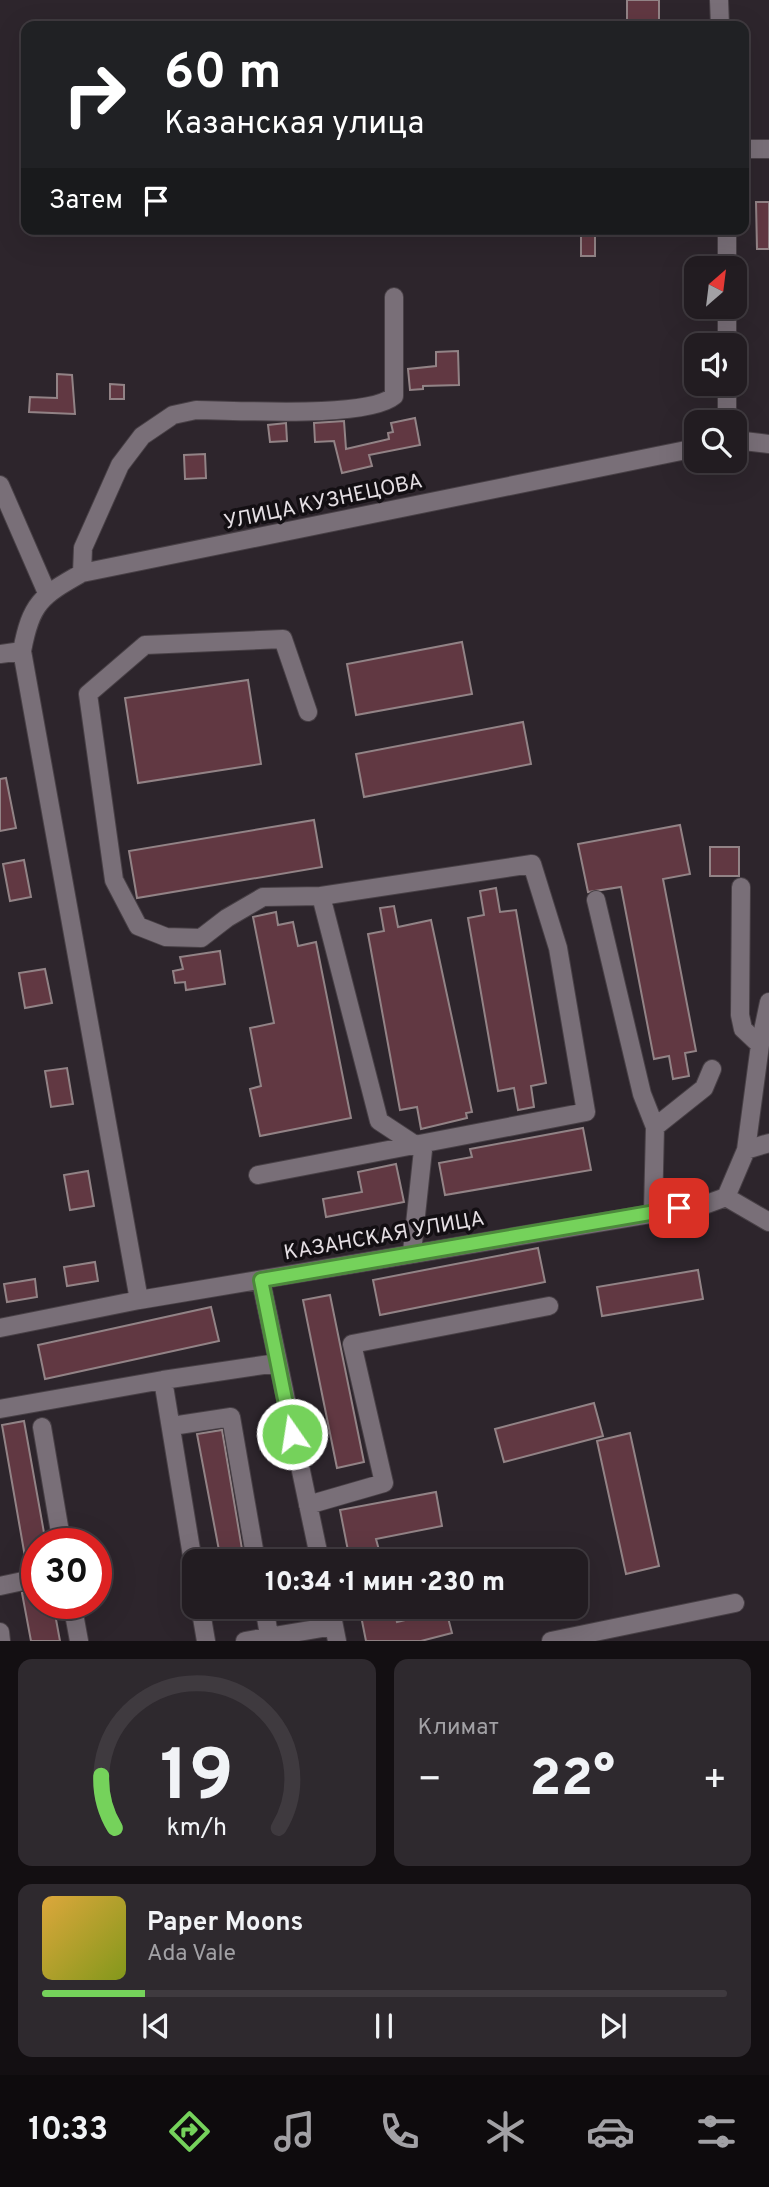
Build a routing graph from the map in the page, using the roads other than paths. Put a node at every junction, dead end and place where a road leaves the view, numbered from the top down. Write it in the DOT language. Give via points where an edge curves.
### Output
graph roads {
  1 [pos="719,0"];
  2 [pos="720,21"];
  3 [pos="749,149"];
  4 [pos="769,149"];
  5 [pos="727,235"];
  6 [pos="727,256"];
  7 [pos="394,297"];
  8 [pos="747,441"];
  9 [pos="769,444"];
  10 [pos="684,449"];
  11 [pos="0,485"];
  12 [pos="82,573"];
  13 [pos="47,593"];
  14 [pos="22,651"];
  15 [pos="0,654"];
  16 [pos="308,712"];
  17 [pos="741,887"];
  18 [pos="321,896"];
  19 [pos="596,900"];
  20 [pos="769,1002"];
  21 [pos="760,1045"];
  22 [pos="712,1069"];
  23 [pos="654,1127"];
  24 [pos="769,1143"];
  25 [pos="415,1144"];
  26 [pos="746,1150"];
  27 [pos="258,1175"];
  28 [pos="726,1197"];
  29 [pos="653,1212"];
  30 [pos="769,1222"];
  31 [pos="412,1252"];
  32 [pos="261,1280"];
  33 [pos="139,1300"];
  34 [pos="549,1306"];
  35 [pos="0,1328"];
  36 [pos="276,1363"];
  37 [pos="163,1380"];
  38 [pos="0,1409"];
  39 [pos="172,1426"];
  40 [pos="42,1427"];
  41 [pos="308,1505"];
  42 [pos="59,1528"];
  43 [pos="191,1549"];
  44 [pos="254,1549"];
  45 [pos="317,1549"];
  46 [pos="21,1581"];
  47 [pos="0,1586"];
  48 [pos="735,1603"];
  49 [pos="75,1619"];
  50 [pos="202,1619"];
  51 [pos="266,1619"];
  52 [pos="0,1632"];
  53 [pos="335,1634"];
  54 [pos="270,1639"];
  55 [pos="1,1641"];
  56 [pos="79,1641"];
  57 [pos="206,1641"];
  58 [pos="245,1641"];
  59 [pos="552,1641"];
  1 -- 2 [label="street"];
  3 -- 4 [label="street"];
  5 -- 6 [label="street"];
  7 -- 12 [label="street" via="394,396 386,403 352,408 196,410 173,415 142,436 120,465 83,548"];
  8 -- 9 [label="street"];
  10 -- 12 [label="street, УЛИЦА КУЗНЕЦОВА"];
  11 -- 13 [label="street"];
  12 -- 13 [label="street, УЛИЦА КУЗНЕЦОВА"];
  13 -- 14 [label="street, УЛИЦА КУЗНЕЦОВА" via="28,620"];
  14 -- 15 [label="street"];
  14 -- 33 [label="street"];
  16 -- 18 [label="street" via="283,639 145,645 88,694 114,880 138,926 166,937 201,938 263,897"];
  17 -- 21 [label="street" via="740,1015 743,1029"];
  18 -- 25 [label="street" via="379,1121"];
  18 -- 25 [label="street" via="532,864 558,948 586,1112"];
  19 -- 23 [label="street"];
  20 -- 21 [label="street"];
  21 -- 26 [label="street"];
  22 -- 23 [label="street" via="704,1088"];
  23 -- 29 [label="street"];
  24 -- 26 [label="street"];
  25 -- 27 [label="street"];
  25 -- 31 [label="street" via="424,1150"];
  26 -- 28 [label="street"];
  28 -- 29 [label="street, КАЗАНСКАЯ УЛИЦА" via="705,1205"];
  28 -- 30 [label="street"];
  29 -- 31 [label="street, КАЗАНСКАЯ УЛИЦА"];
  31 -- 32 [label="street, КАЗАНСКАЯ УЛИЦА"];
  32 -- 33 [label="street, КАЗАНСКАЯ УЛИЦА"];
  32 -- 36 [label="street"];
  33 -- 35 [label="street, КАЗАНСКАЯ УЛИЦА"];
  34 -- 41 [label="street" via="352,1344 384,1483"];
  36 -- 37 [label="street"];
  36 -- 41 [label="street"];
  37 -- 38 [label="street"];
  37 -- 39 [label="street"];
  39 -- 43 [label="street"];
  39 -- 44 [label="street" via="231,1417"];
  40 -- 42 [label="street"];
  41 -- 45 [label="street"];
  46 -- 47 [label="street"];
  48 -- 59 [label="street"];
  49 -- 56 [label="street"];
  50 -- 57 [label="street"];
  51 -- 54 [label="street"];
  52 -- 55 [label="street"];
  53 -- 54 [label="street"];
  54 -- 58 [label="street"];
}
